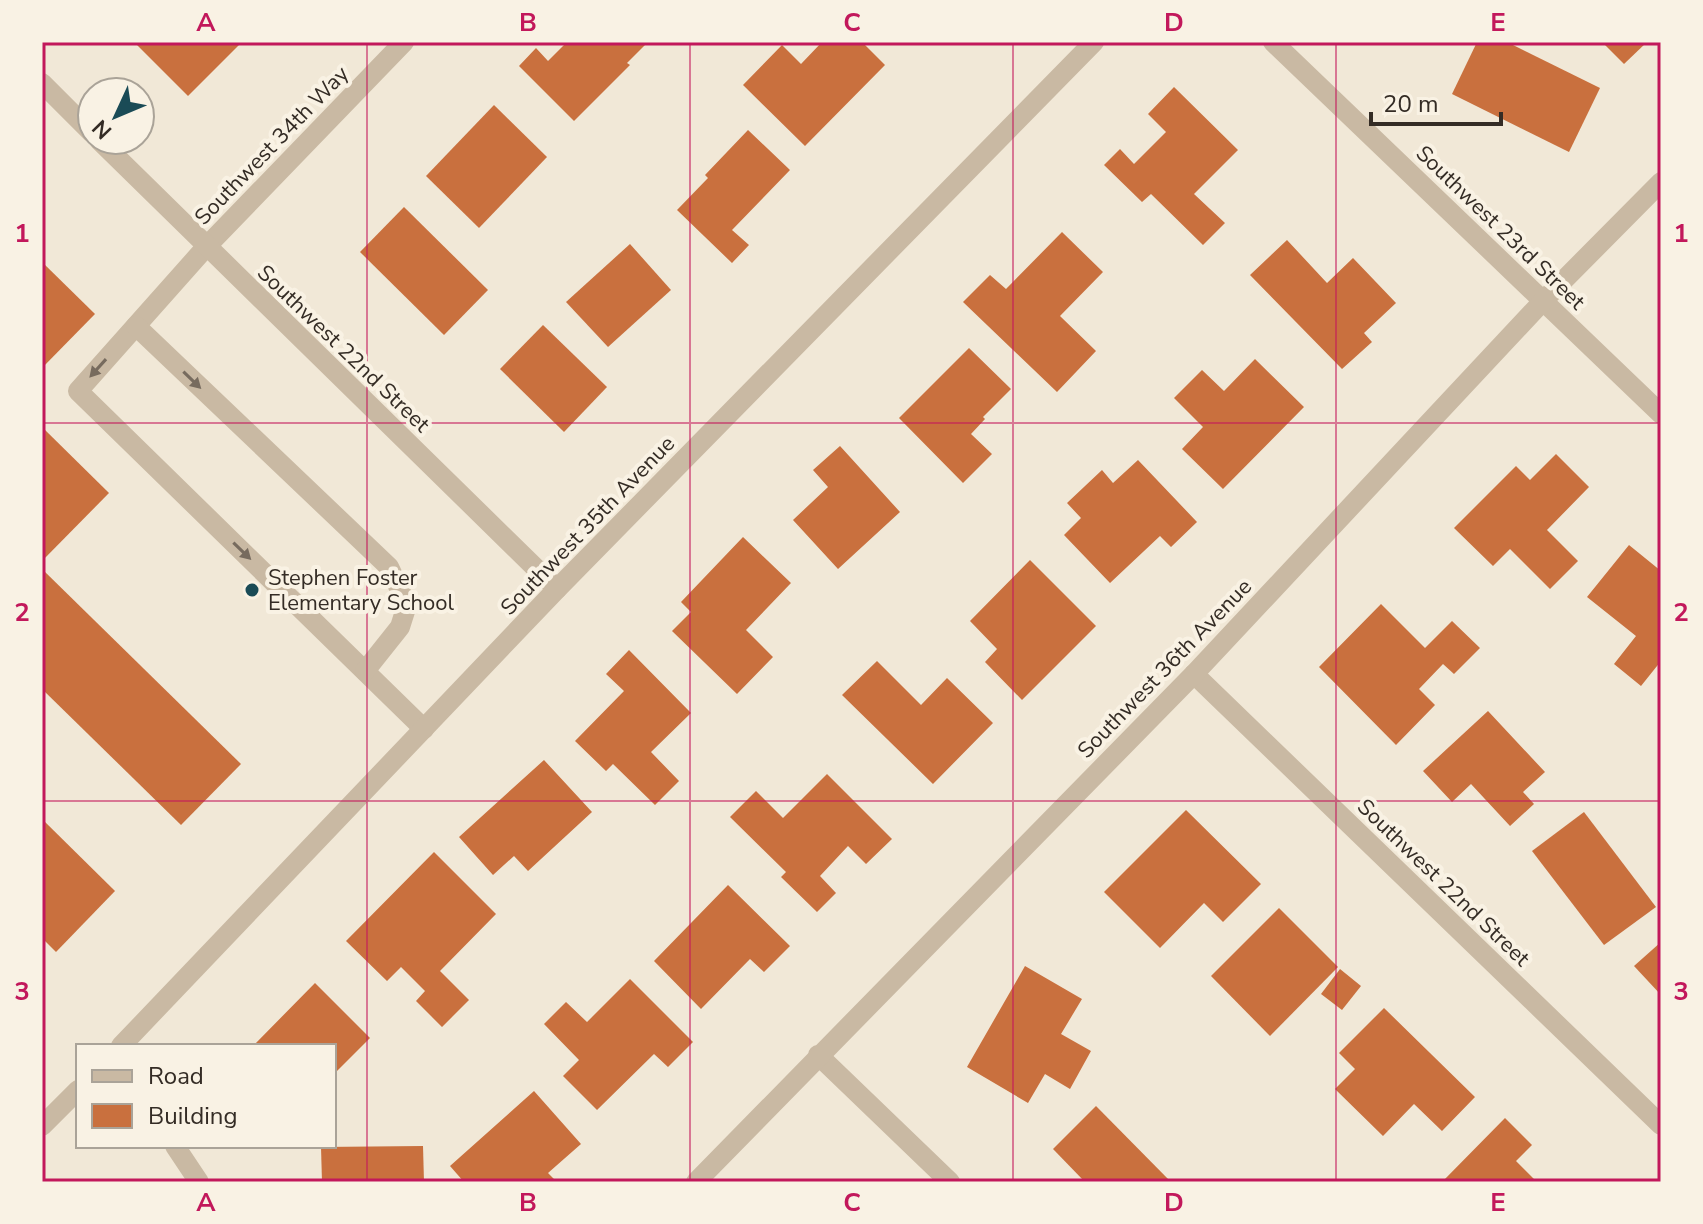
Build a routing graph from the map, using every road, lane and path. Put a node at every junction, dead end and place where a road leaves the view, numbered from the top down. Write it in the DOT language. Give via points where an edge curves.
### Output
graph roads {
  1 [pos="404,42"];
  2 [pos="1094,42"];
  3 [pos="1273,42"];
  4 [pos="42,83"];
  5 [pos="76,117"];
  6 [pos="115,156"];
  7 [pos="1661,182"];
  8 [pos="206,247"];
  9 [pos="1544,300"];
  10 [pos="136,326"];
  11 [pos="1661,414"];
  12 [pos="557,589"];
  13 [pos="365,671"];
  14 [pos="1194,674"];
  15 [pos="424,729"];
  16 [pos="123,1044"];
  17 [pos="818,1055"];
  18 [pos="76,1092"];
  19 [pos="1661,1125"];
  20 [pos="42,1126"];
  21 [pos="176,1148"];
  22 [pos="199,1182"];
  23 [pos="696,1182"];
  24 [pos="950,1182"];
  1 -- 8 [label="street, Southwest 34th Way"];
  2 -- 12 [label="street, Southwest 35th Avenue"];
  3 -- 9 [label="street, Southwest 23rd Street"];
  4 -- 5 [label="street"];
  6 -- 8 [label="street, Southwest 22nd Street"];
  7 -- 9 [label="street, Southwest 36th Avenue"];
  8 -- 10 [label="street, Southwest 34th Way"];
  8 -- 12 [label="street, Southwest 22nd Street"];
  9 -- 11 [label="street, Southwest 23rd Street"];
  9 -- 14 [label="street, Southwest 36th Avenue"];
  10 -- 13 [label="street, one-way" via="389,567 407,605 400,627"];
  10 -- 13 [label="street, Southwest 34th Way, one-way" via="78,391"];
  12 -- 15 [label="street, Southwest 35th Avenue"];
  13 -- 15 [label="street"];
  14 -- 17 [label="street, Southwest 36th Avenue"];
  14 -- 19 [label="street, Southwest 22nd Street"];
  15 -- 16 [label="street, Southwest 35th Avenue"];
  17 -- 23 [label="street, Southwest 36th Avenue"];
  17 -- 24 [label="street"];
  18 -- 20 [label="street"];
  21 -- 22 [label="street"];
}
